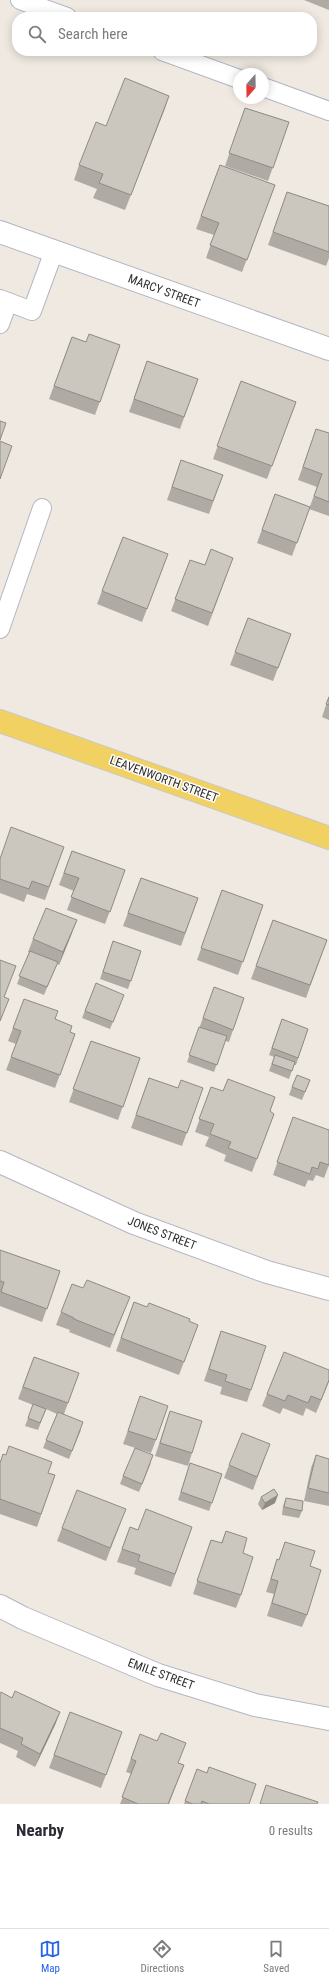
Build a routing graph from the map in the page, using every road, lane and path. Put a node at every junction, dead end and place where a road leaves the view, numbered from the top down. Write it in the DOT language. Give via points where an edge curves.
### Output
graph roads {
  1 [pos="20,0"];
  2 [pos="53,12"];
  3 [pos="176,56"];
  4 [pos="233,77"];
  5 [pos="269,89"];
  6 [pos="329,111"];
  7 [pos="0,232"];
  8 [pos="54,251"];
  9 [pos="4,301"];
  10 [pos="0,324"];
  11 [pos="329,349"];
  12 [pos="42,508"];
  13 [pos="0,630"];
  14 [pos="0,721"];
  15 [pos="329,838"];
  16 [pos="0,1162"];
  17 [pos="329,1289"];
  18 [pos="0,1606"];
  19 [pos="329,1719"];
  1 -- 2 [label="lane"];
  3 -- 4 [label="lane"];
  5 -- 6 [label="lane"];
  7 -- 8 [label="street, MARCY STREET"];
  8 -- 9 [label="lane" via="32,311"];
  8 -- 11 [label="street, MARCY STREET"];
  9 -- 10 [label="lane"];
  12 -- 13 [label="lane"];
  14 -- 15 [label="main road, LEAVENWORTH STREET"];
  16 -- 17 [label="street, JONES STREET" via="134,1223 267,1272"];
  18 -- 19 [label="street, EMILE STREET" via="158,1675 255,1705"];
}
